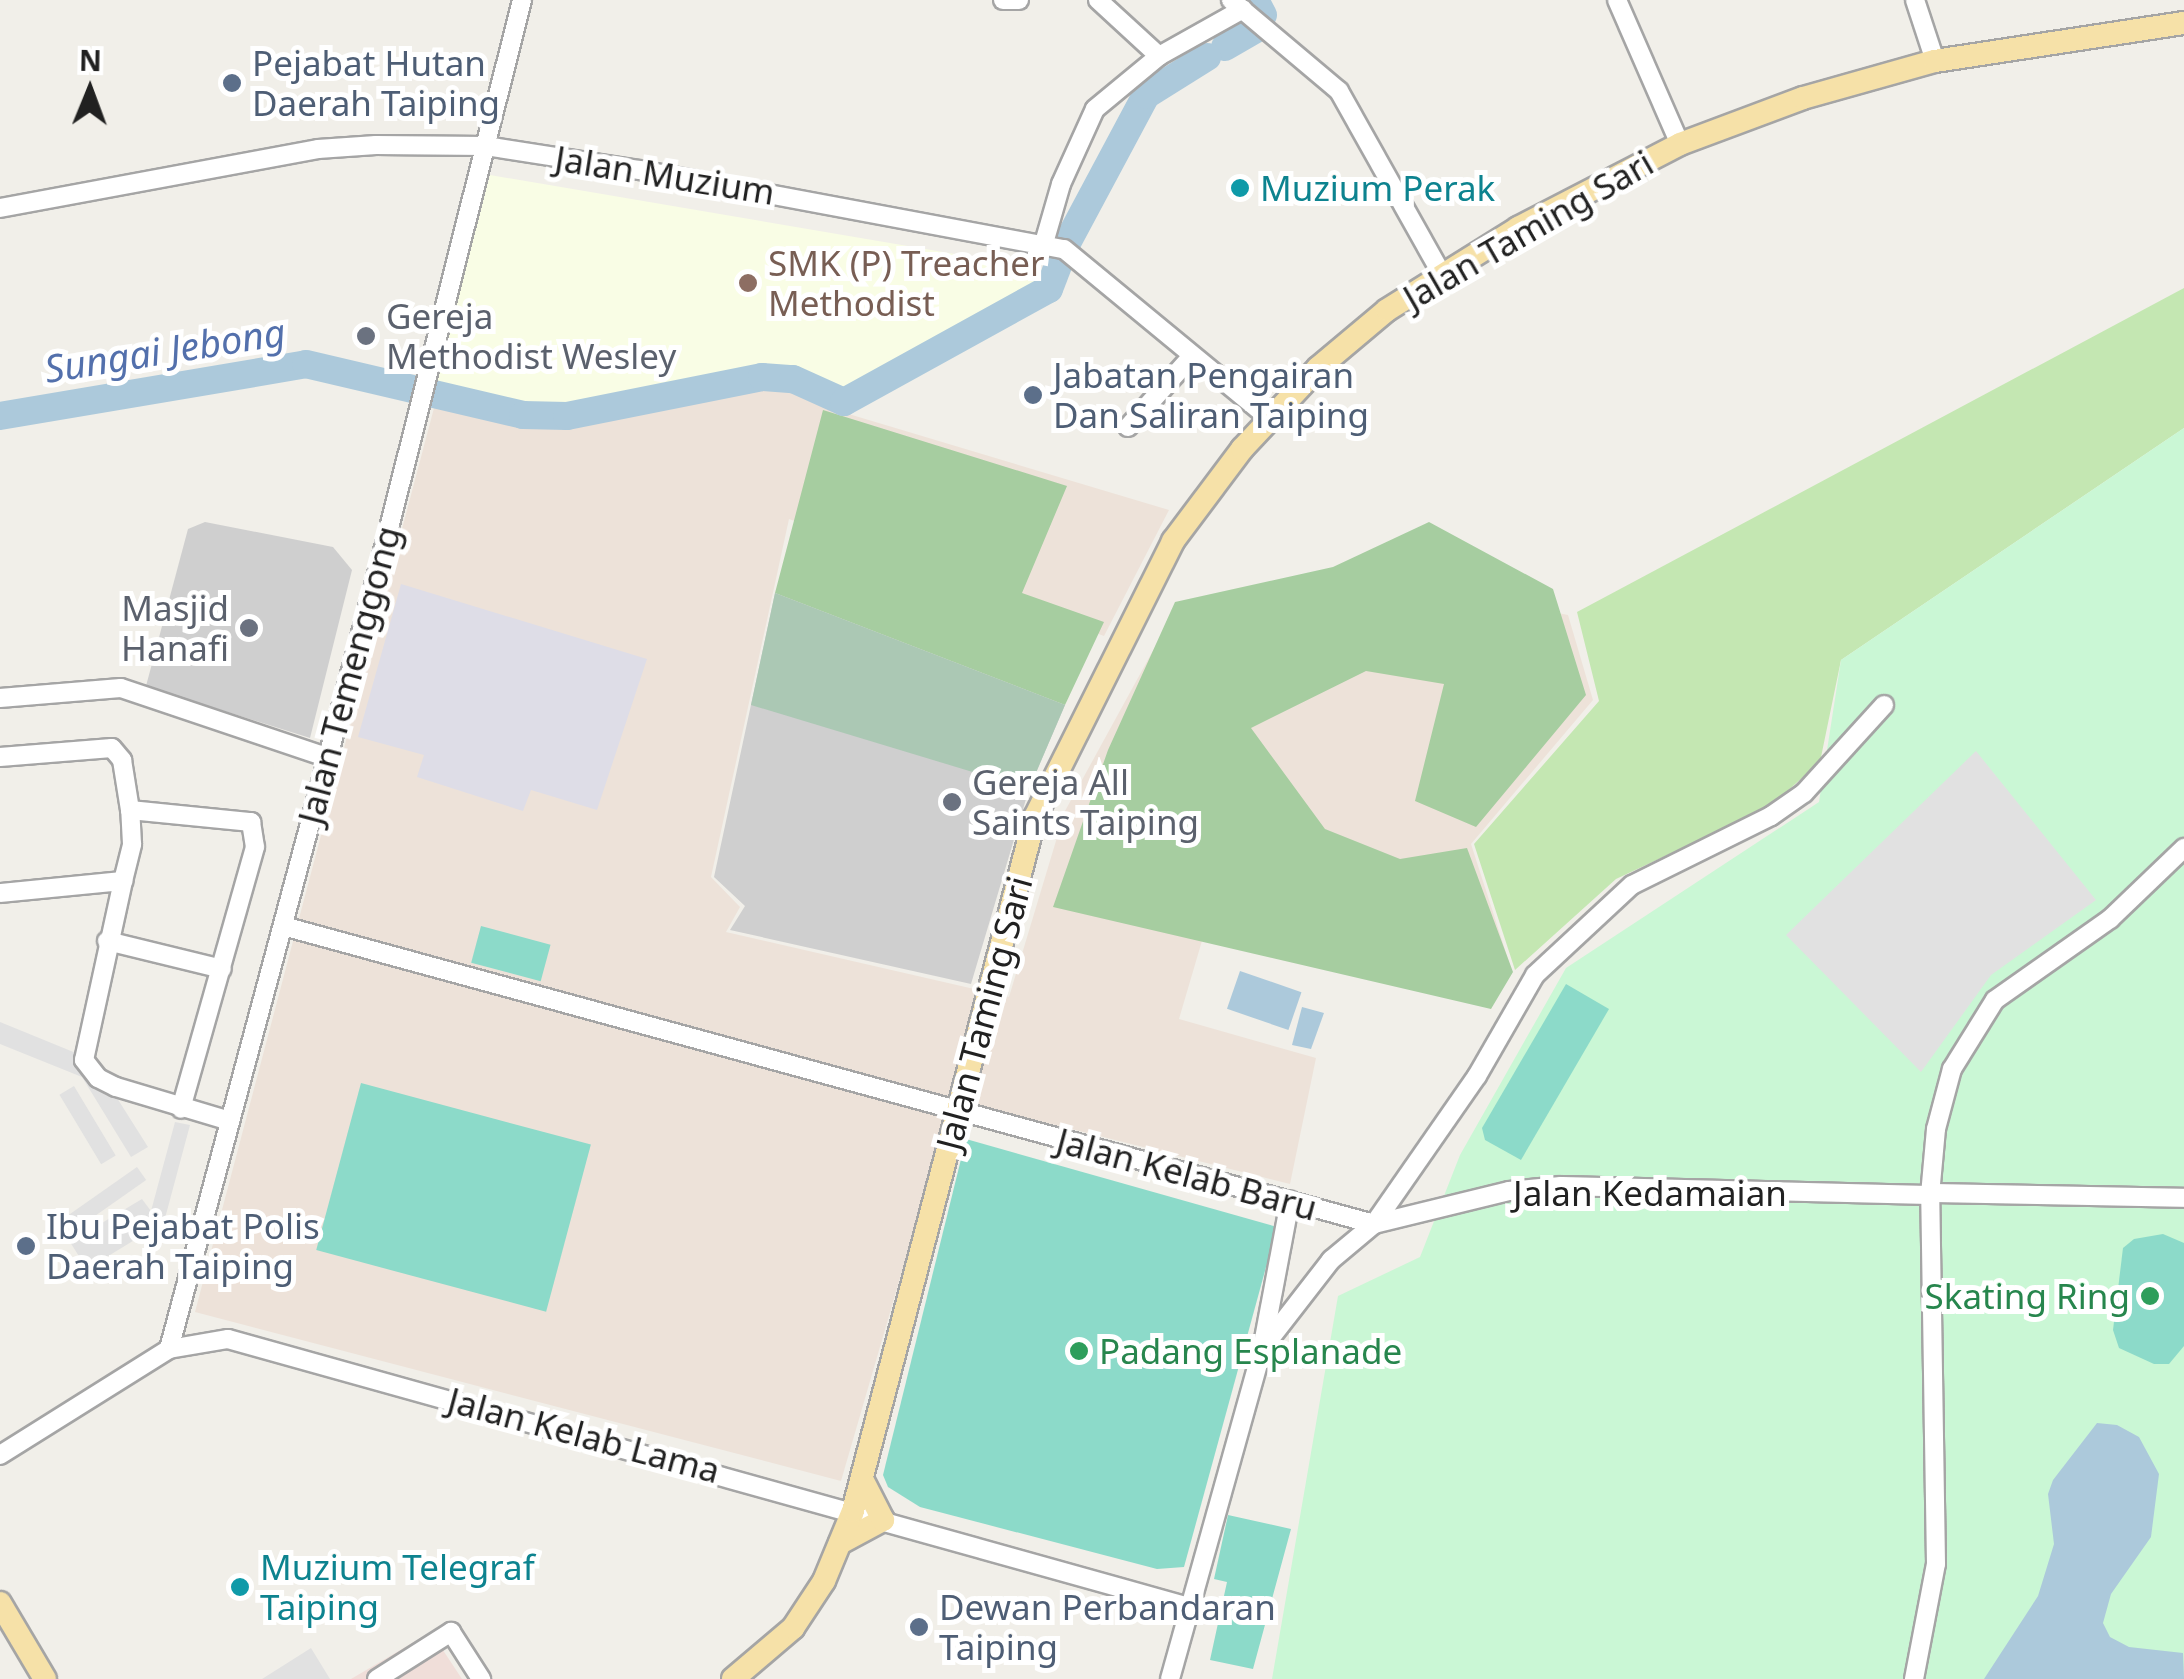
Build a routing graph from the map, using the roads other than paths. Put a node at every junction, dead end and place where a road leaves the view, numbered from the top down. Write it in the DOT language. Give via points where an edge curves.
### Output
graph roads {
  1 [pos="522,0"];
  2 [pos="1003,0"];
  3 [pos="1018,0"];
  4 [pos="1098,0"];
  5 [pos="1617,0"];
  6 [pos="1914,0"];
  7 [pos="1237,5"];
  8 [pos="2184,13"];
  9 [pos="2184,24"];
  10 [pos="2156,26"];
  11 [pos="1160,56"];
  12 [pos="1935,62"];
  13 [pos="1680,144"];
  14 [pos="486,146"];
  15 [pos="0,208"];
  16 [pos="1044,242"];
  17 [pos="1440,274"];
  18 [pos="1192,356"];
  19 [pos="1269,418"];
  20 [pos="1128,427"];
  21 [pos="0,698"];
  22 [pos="1884,705"];
  23 [pos="0,757"];
  24 [pos="326,757"];
  25 [pos="130,810"];
  26 [pos="2184,848"];
  27 [pos="123,881"];
  28 [pos="0,893"];
  29 [pos="283,926"];
  30 [pos="107,941"];
  31 [pos="222,969"];
  32 [pos="182,1109"];
  33 [pos="958,1113"];
  34 [pos="230,1122"];
  35 [pos="1930,1194"];
  36 [pos="2184,1198"];
  37 [pos="1290,1201"];
  38 [pos="1374,1224"];
  39 [pos="169,1349"];
  40 [pos="1262,1349"];
  41 [pos="0,1455"];
  42 [pos="863,1481"];
  43 [pos="853,1511"];
  44 [pos="883,1520"];
  45 [pos="840,1543"];
  46 [pos="0,1602"];
  47 [pos="1189,1608"];
  48 [pos="41,1672"];
  49 [pos="16,1679"];
  50 [pos="376,1679"];
  51 [pos="481,1679"];
  52 [pos="733,1679"];
  53 [pos="1170,1679"];
  54 [pos="1914,1679"];
  1 -- 14 [label="street, Jalan Temenggong"];
  2 -- 3 [label="street"];
  4 -- 11 [label="street"];
  5 -- 13 [label="street"];
  6 -- 12 [label="street"];
  7 -- 11 [label="street"];
  7 -- 17 [label="street" via="1339,92"];
  8 -- 10 [label="main road"];
  9 -- 10 [label="main road, Jalan Taming Sari"];
  10 -- 12 [label="main road, Jalan Taming Sari"];
  11 -- 16 [label="street" via="1095,109"];
  12 -- 13 [label="main road, Jalan Taming Sari" via="1804,98"];
  13 -- 17 [label="main road, Jalan Taming Sari"];
  14 -- 15 [label="street, Jalan Muzium" via="318,149"];
  14 -- 16 [label="street, Jalan Muzium"];
  14 -- 24 [label="street, Jalan Temenggong"];
  16 -- 18 [label="street, Jalan Muzium" via="1077,257"];
  17 -- 19 [label="main road, Jalan Taming Sari" via="1349,341"];
  18 -- 19 [label="street, Jalan Muzium"];
  18 -- 20 [label="street"];
  19 -- 33 [label="main road, Jalan Taming Sari" via="1173,541 1057,765 1035,817"];
  21 -- 24 [label="street" via="121,688"];
  22 -- 38 [label="street" via="1804,792 1771,816 1632,886 1546,960"];
  23 -- 25 [label="street" via="112,748 122,760"];
  24 -- 29 [label="street, Jalan Temenggong"];
  25 -- 27 [label="street" via="132,844"];
  25 -- 31 [label="street" via="251,822 255,847"];
  26 -- 35 [label="street" via="2110,919 1995,1000 1969,1034 1940,1107"];
  27 -- 28 [label="street"];
  27 -- 30 [label="street"];
  29 -- 33 [label="street, Jalan Kelab Baru"];
  29 -- 34 [label="street, Jalan Temenggong"];
  30 -- 31 [label="street"];
  30 -- 32 [label="street" via="84,1060 98,1078"];
  31 -- 32 [label="street"];
  32 -- 34 [label="street"];
  33 -- 37 [label="street, Jalan Kelab Baru"];
  33 -- 42 [label="main road, Jalan Taming Sari"];
  34 -- 39 [label="street, Jalan Temenggong"];
  35 -- 36 [label="street, Jalan Kedamaian"];
  35 -- 38 [label="street, Jalan Kedamaian" via="1561,1186 1509,1190"];
  35 -- 54 [label="street" via="1936,1564"];
  37 -- 38 [label="street, Jalan Kelab Baru"];
  37 -- 40 [label="street"];
  38 -- 40 [label="street" via="1322,1270"];
  39 -- 41 [label="street, Jalan Kelab Lama"];
  39 -- 43 [label="street, Jalan Kelab Lama" via="228,1338"];
  40 -- 47 [label="street"];
  42 -- 43 [label="main road, Jalan Taming Sari"];
  42 -- 44 [label="main road"];
  43 -- 44 [label="street, Jalan Kelab Lama"];
  43 -- 45 [label="main road, Jalan Taming Sari"];
  44 -- 45 [label="main road"];
  44 -- 47 [label="street, Jalan Kelab Lama"];
  45 -- 52 [label="main road, Jalan Taming Sari" via="794,1628"];
  46 -- 48 [label="main road"];
  47 -- 53 [label="street"];
  48 -- 49 [label="main road"];
  50 -- 51 [label="street" via="451,1632"];
}
